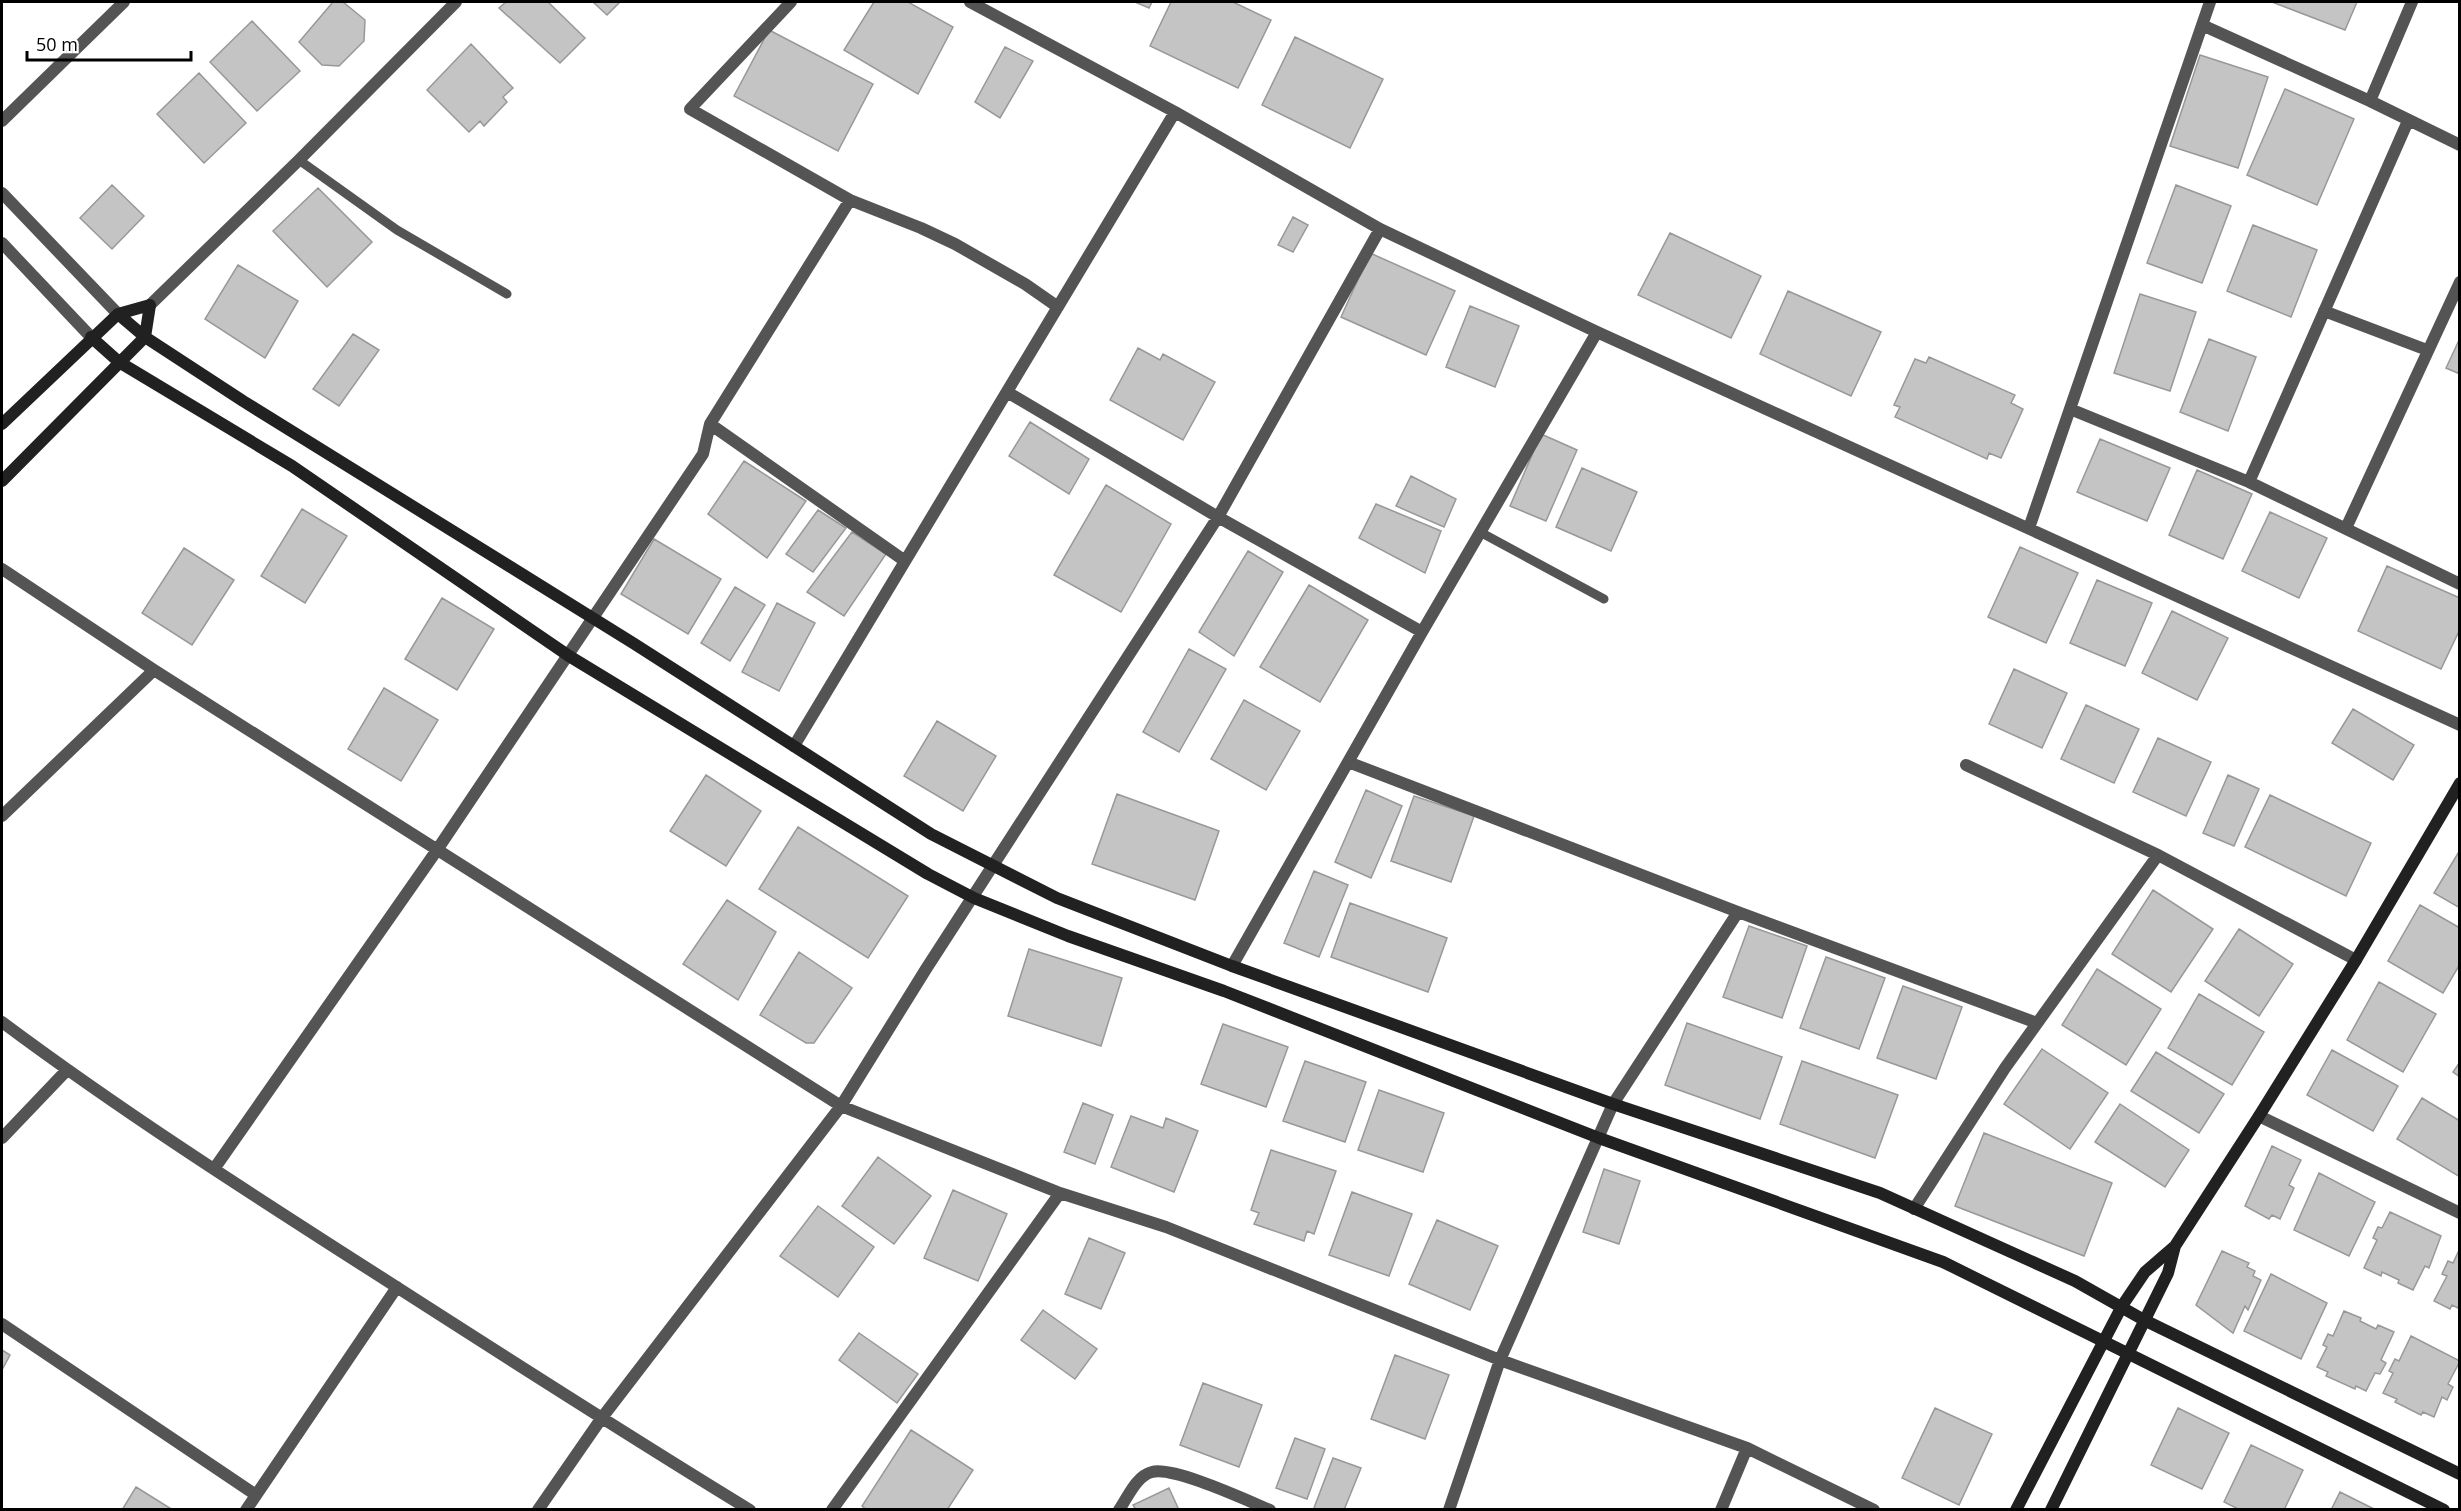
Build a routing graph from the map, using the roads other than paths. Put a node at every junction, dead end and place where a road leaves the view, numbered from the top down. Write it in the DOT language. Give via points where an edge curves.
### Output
graph roads {
  1 [pos="124,2"];
  2 [pos="456,2"];
  3 [pos="791,2"];
  4 [pos="970,2"];
  5 [pos="2210,2"];
  6 [pos="2412,2"];
  7 [pos="2202,25"];
  8 [pos="2370,101"];
  9 [pos="1175,112"];
  10 [pos="2,121"];
  11 [pos="2408,121"];
  12 [pos="2460,145"];
  13 [pos="299,160"];
  14 [pos="2,193"];
  15 [pos="850,200"];
  16 [pos="1380,229"];
  17 [pos="2,243"];
  18 [pos="2460,282"];
  19 [pos="507,294"];
  20 [pos="150,305"];
  21 [pos="1058,307"];
  22 [pos="2324,312"];
  23 [pos="118,314"];
  24 [pos="1597,332"];
  25 [pos="91,337"];
  26 [pos="145,337"];
  27 [pos="2427,350"];
  28 [pos="119,362"];
  29 [pos="1007,392"];
  30 [pos="2070,410"];
  31 [pos="2,424"];
  32 [pos="710,424"];
  33 [pos="2,481"];
  34 [pos="2249,482"];
  35 [pos="1218,517"];
  36 [pos="2030,528"];
  37 [pos="2346,528"];
  38 [pos="1480,532"];
  39 [pos="905,561"];
  40 [pos="2,569"];
  41 [pos="2460,584"];
  42 [pos="1604,599"];
  43 [pos="593,619"];
  44 [pos="1422,632"];
  45 [pos="569,656"];
  46 [pos="154,670"];
  47 [pos="2460,725"];
  48 [pos="794,746"];
  49 [pos="1348,762"];
  50 [pos="1966,765"];
  51 [pos="2460,783"];
  52 [pos="2,816"];
  53 [pos="437,850"];
  54 [pos="2158,855"];
  55 [pos="993,865"];
  56 [pos="974,898"];
  57 [pos="1738,912"];
  58 [pos="2356,960"];
  59 [pos="1232,966"];
  60 [pos="2,1022"];
  61 [pos="2037,1023"];
  62 [pos="67,1070"];
  63 [pos="1613,1104"];
  64 [pos="841,1106"];
  65 [pos="2259,1116"];
  66 [pos="2,1138"];
  67 [pos="1599,1138"];
  68 [pos="214,1169"];
  69 [pos="1060,1193"];
  70 [pos="1914,1209"];
  71 [pos="2460,1213"];
  72 [pos="2175,1246"];
  73 [pos="397,1287"];
  74 [pos="2122,1306"];
  75 [pos="2144,1320"];
  76 [pos="2,1324"];
  77 [pos="2104,1342"];
  78 [pos="2128,1355"];
  79 [pos="1500,1360"];
  80 [pos="601,1419"];
  81 [pos="1747,1448"];
  82 [pos="2460,1474"];
  83 [pos="256,1495"];
  84 [pos="246,1509"];
  85 [pos="538,1509"];
  86 [pos="750,1509"];
  87 [pos="832,1509"];
  88 [pos="1119,1509"];
  89 [pos="1270,1509"];
  90 [pos="1449,1509"];
  91 [pos="1721,1509"];
  92 [pos="1874,1509"];
  93 [pos="2016,1509"];
  94 [pos="2051,1509"];
  95 [pos="2444,1509"];
  1 -- 10 [label="street"];
  2 -- 13 [label="street"];
  3 -- 15 [label="street" via="690,110"];
  4 -- 9 [label="street"];
  5 -- 7 [label="street"];
  6 -- 8 [label="street"];
  7 -- 8 [label="street"];
  7 -- 30 [label="street"];
  8 -- 11 [label="street"];
  9 -- 16 [label="street"];
  9 -- 21 [label="street"];
  11 -- 12 [label="street"];
  11 -- 22 [label="street"];
  13 -- 19 [label="lane" via="397,230"];
  13 -- 20 [label="street"];
  14 -- 23 [label="street"];
  15 -- 21 [label="street" via="955,244"];
  15 -- 32 [label="street"];
  16 -- 24 [label="street"];
  16 -- 35 [label="street"];
  17 -- 25 [label="street"];
  18 -- 27 [label="street"];
  20 -- 23 [label="street"];
  20 -- 26 [label="street"];
  21 -- 29 [label="street"];
  22 -- 27 [label="street"];
  22 -- 34 [label="street"];
  23 -- 25 [label="street"];
  23 -- 26 [label="street"];
  24 -- 36 [label="street"];
  24 -- 38 [label="street"];
  25 -- 28 [label="street"];
  25 -- 31 [label="street"];
  26 -- 28 [label="street"];
  26 -- 43 [label="street"];
  27 -- 37 [label="street"];
  28 -- 33 [label="street"];
  28 -- 45 [label="street" via="292,466"];
  29 -- 35 [label="street"];
  29 -- 39 [label="street"];
  30 -- 34 [label="street"];
  30 -- 36 [label="street"];
  32 -- 39 [label="street"];
  32 -- 43 [label="street" via="703,454"];
  34 -- 37 [label="street"];
  35 -- 44 [label="street"];
  35 -- 55 [label="street"];
  36 -- 47 [label="street"];
  37 -- 41 [label="street"];
  38 -- 42 [label="lane"];
  38 -- 44 [label="street"];
  39 -- 48 [label="street"];
  40 -- 46 [label="street"];
  43 -- 45 [label="street"];
  43 -- 48 [label="street"];
  44 -- 49 [label="street"];
  45 -- 53 [label="street"];
  45 -- 56 [label="street"];
  46 -- 52 [label="street"];
  46 -- 53 [label="street"];
  48 -- 55 [label="street" via="931,834"];
  49 -- 57 [label="street"];
  49 -- 59 [label="street"];
  50 -- 54 [label="street"];
  51 -- 58 [label="street"];
  53 -- 64 [label="street"];
  53 -- 68 [label="street"];
  54 -- 58 [label="street"];
  54 -- 61 [label="street"];
  55 -- 56 [label="street"];
  55 -- 59 [label="street" via="1057,898"];
  56 -- 64 [label="street"];
  56 -- 67 [label="street"];
  57 -- 61 [label="street"];
  57 -- 63 [label="street"];
  58 -- 65 [label="street"];
  59 -- 63 [label="street"];
  60 -- 62 [label="street"];
  61 -- 70 [label="street"];
  62 -- 66 [label="street"];
  62 -- 68 [label="street"];
  63 -- 67 [label="street"];
  63 -- 70 [label="street" via="1880,1193"];
  64 -- 69 [label="street"];
  64 -- 80 [label="street"];
  65 -- 71 [label="street"];
  65 -- 72 [label="street"];
  67 -- 77 [label="street" via="1942,1262"];
  67 -- 79 [label="street"];
  68 -- 73 [label="street"];
  69 -- 79 [label="street" via="1166,1227"];
  69 -- 87 [label="street"];
  70 -- 74 [label="street"];
  72 -- 74 [label="street" via="2145,1272"];
  72 -- 75 [label="street" via="2168,1273"];
  73 -- 80 [label="street"];
  73 -- 83 [label="street"];
  74 -- 75 [label="street"];
  74 -- 77 [label="street"];
  75 -- 78 [label="street"];
  75 -- 82 [label="street"];
  76 -- 83 [label="street"];
  77 -- 78 [label="street"];
  77 -- 93 [label="street"];
  78 -- 94 [label="street"];
  78 -- 95 [label="street"];
  79 -- 81 [label="street"];
  79 -- 90 [label="street"];
  80 -- 85 [label="street"];
  80 -- 86 [label="street"];
  81 -- 91 [label="street"];
  81 -- 92 [label="street"];
  83 -- 84 [label="street"];
  88 -- 89 [label="street" via="1137,1482 1151,1472 1170,1471"];
}
